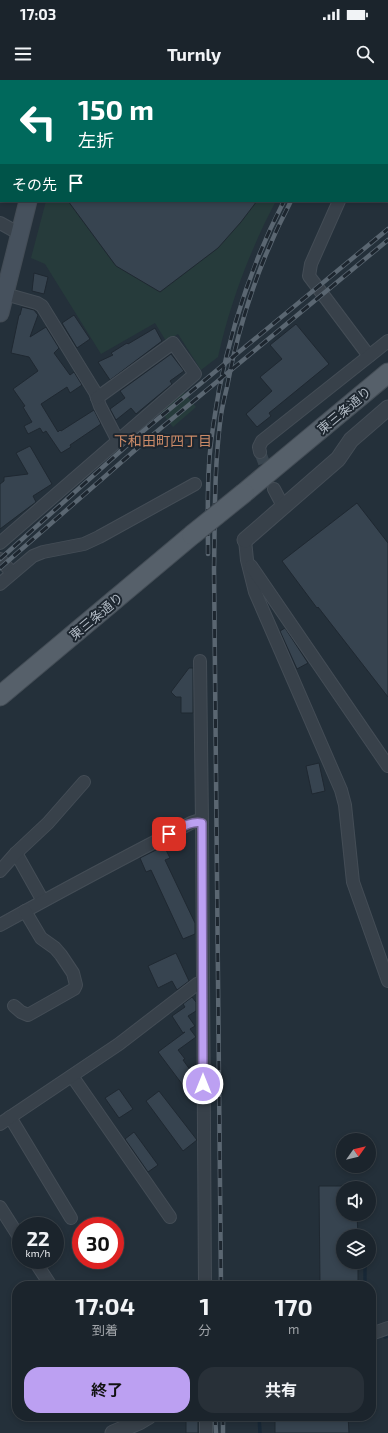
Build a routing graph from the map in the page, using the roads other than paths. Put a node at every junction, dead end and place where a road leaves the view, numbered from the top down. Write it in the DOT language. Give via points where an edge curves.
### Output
graph roads {
  1 [pos="28,202"];
  2 [pos="339,202"];
  3 [pos="0,223"];
  4 [pos="20,234"];
  5 [pos="4,294"];
  6 [pos="0,313"];
  7 [pos="388,341"];
  8 [pos="369,356"];
  9 [pos="388,373"];
  10 [pos="97,398"];
  11 [pos="388,408"];
  12 [pos="118,441"];
  13 [pos="260,452"];
  14 [pos="195,484"];
  15 [pos="274,489"];
  16 [pos="283,506"];
  17 [pos="245,540"];
  18 [pos="0,543"];
  19 [pos="0,559"];
  20 [pos="247,560"];
  21 [pos="12,573"];
  22 [pos="0,584"];
  23 [pos="200,662"];
  24 [pos="0,696"];
  25 [pos="388,766"];
  26 [pos="84,782"];
  27 [pos="202,823"];
  28 [pos="16,853"];
  29 [pos="0,870"];
  30 [pos="43,901"];
  31 [pos="24,911"];
  32 [pos="0,925"];
  33 [pos="388,981"];
  34 [pos="203,982"];
  35 [pos="14,1006"];
  36 [pos="72,1076"];
  37 [pos="5,1120"];
  38 [pos="0,1207"];
  39 [pos="170,1217"];
  40 [pos="71,1218"];
  41 [pos="12,1226"];
  42 [pos="40,1269"];
  43 [pos="48,1281"];
  44 [pos="205,1281"];
  45 [pos="388,1328"];
  46 [pos="376,1332"];
  47 [pos="135,1421"];
  48 [pos="206,1421"];
  49 [pos="113,1433"];
  50 [pos="206,1433"];
  1 -- 4 [label="main road"];
  2 -- 8 [label="street" via="310,264 309,276"];
  3 -- 4 [label="street"];
  4 -- 5 [label="main road"];
  5 -- 6 [label="main road"];
  5 -- 10 [label="street" via="42,306"];
  7 -- 8 [label="street"];
  8 -- 13 [label="street" via="262,442"];
  9 -- 24 [label="main road, 東三条通り, bridge"];
  10 -- 12 [label="street"];
  10 -- 12 [label="street" via="173,343 195,374"];
  11 -- 16 [label="street" via="351,440 338,459"];
  12 -- 18 [label="street"];
  14 -- 21 [label="street" via="84,544 33,556"];
  15 -- 16 [label="street"];
  16 -- 17 [label="street"];
  17 -- 20 [label="street"];
  19 -- 21 [label="street"];
  20 -- 25 [label="street"];
  20 -- 33 [label="street" via="255,592 341,790 353,882"];
  21 -- 22 [label="street"];
  23 -- 27 [label="street"];
  26 -- 28 [label="street" via="48,823"];
  27 -- 30 [label="street" via="191,823"];
  27 -- 34 [label="street"];
  28 -- 29 [label="street"];
  28 -- 30 [label="street"];
  30 -- 31 [label="street"];
  31 -- 32 [label="street"];
  31 -- 35 [label="street" via="41,938 61,955 73,973 76,985 74,990 28,1015"];
  34 -- 36 [label="street"];
  34 -- 44 [label="street"];
  36 -- 37 [label="street"];
  36 -- 39 [label="street"];
  37 -- 40 [label="street"];
  38 -- 41 [label="street"];
  42 -- 43 [label="street"];
  45 -- 46 [label="street"];
  47 -- 49 [label="street"];
  48 -- 50 [label="street"];
}
